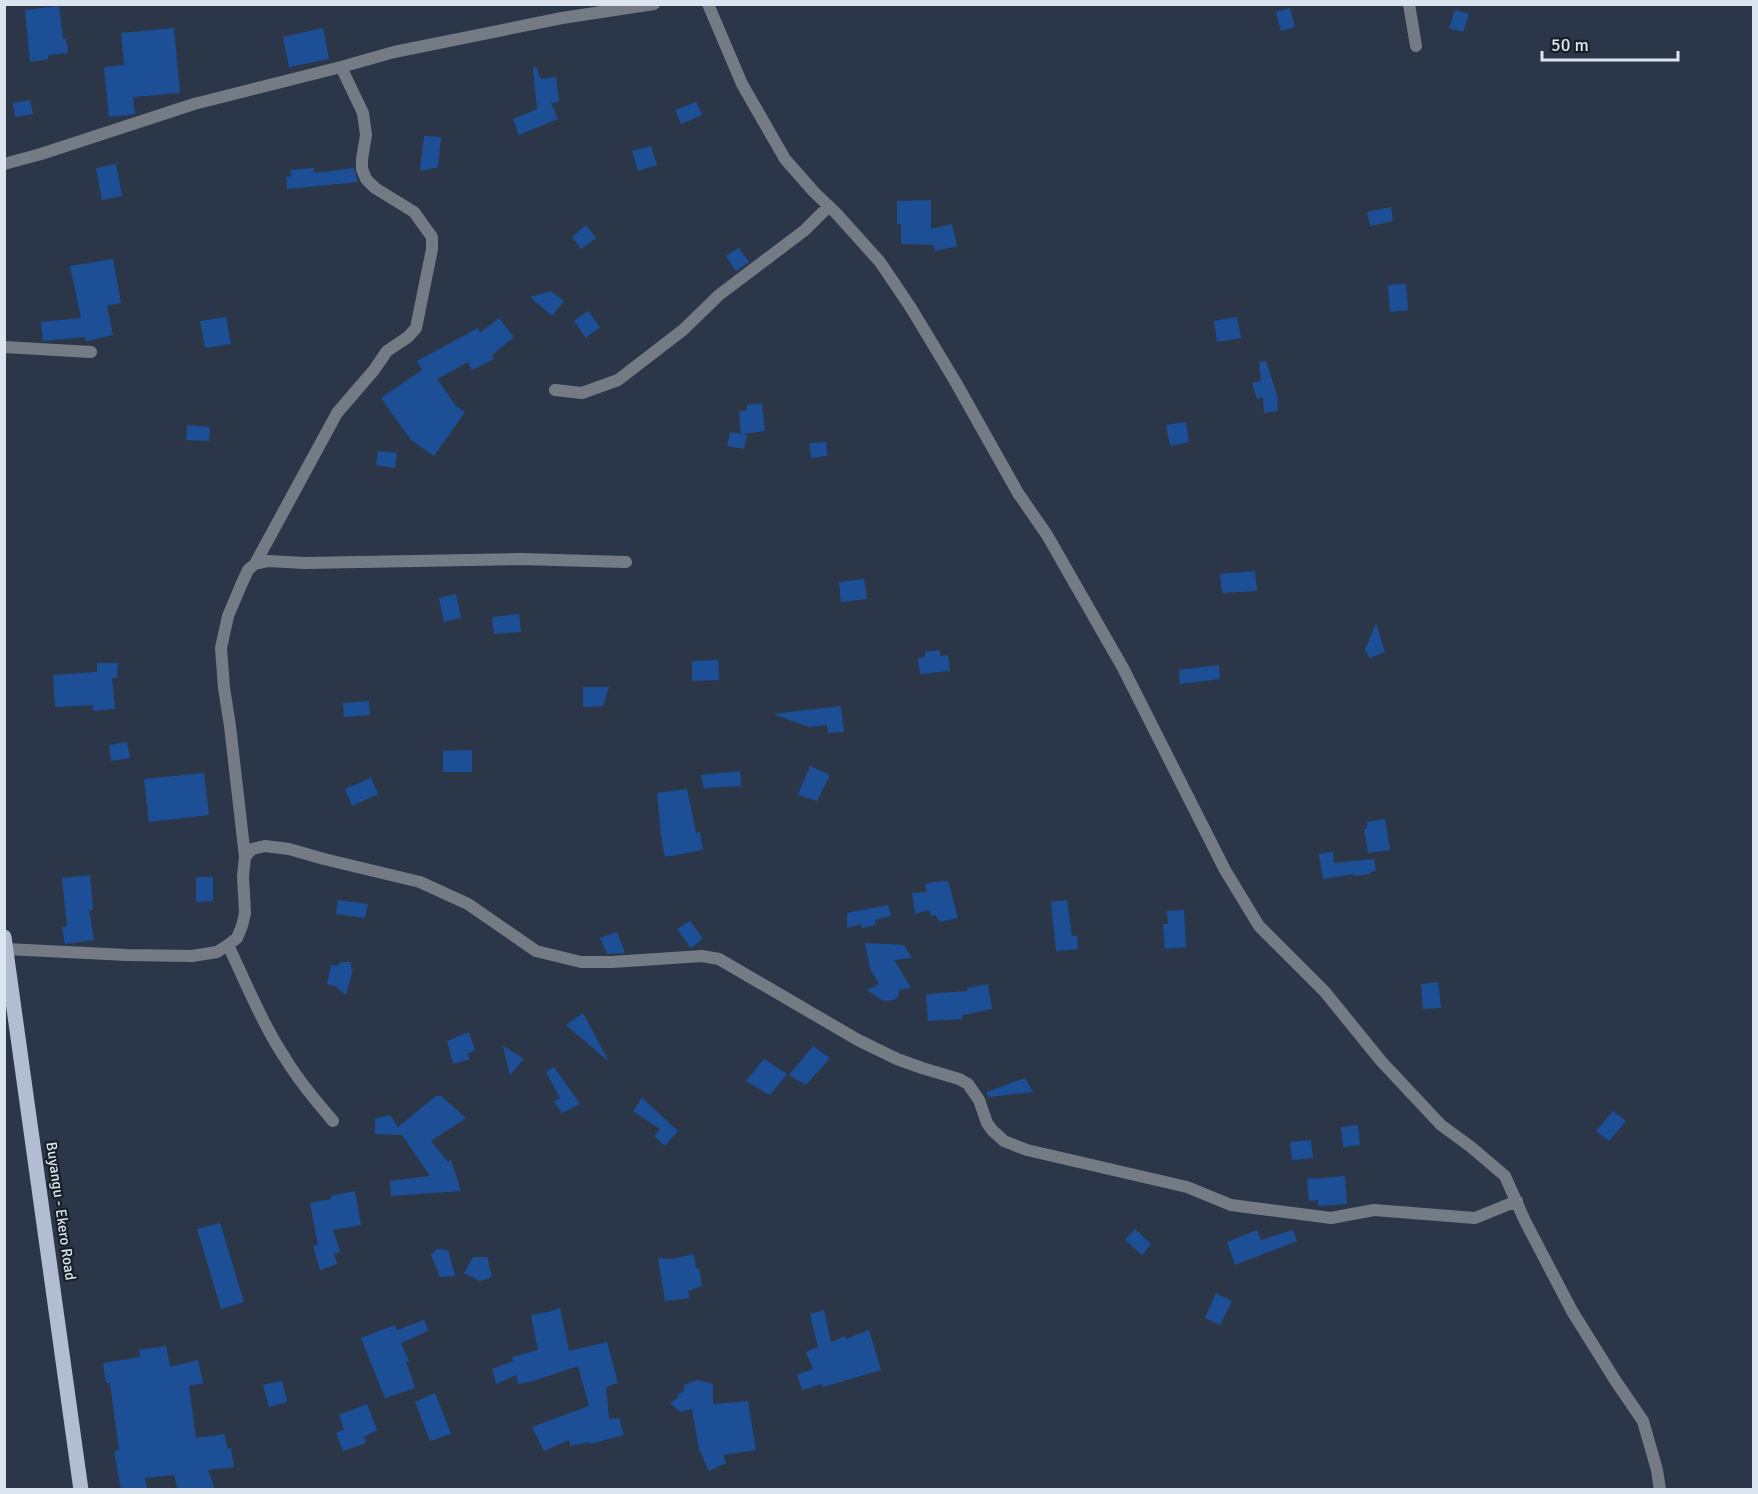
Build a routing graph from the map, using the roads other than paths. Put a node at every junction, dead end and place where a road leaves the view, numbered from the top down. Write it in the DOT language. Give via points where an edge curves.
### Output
graph roads {
  1 [pos="654,4"];
  2 [pos="708,4"];
  3 [pos="1409,4"];
  4 [pos="1416,46"];
  5 [pos="341,67"];
  6 [pos="4,164"];
  7 [pos="829,206"];
  8 [pos="4,347"];
  9 [pos="91,352"];
  10 [pos="555,390"];
  11 [pos="626,562"];
  12 [pos="255,564"];
  13 [pos="245,857"];
  14 [pos="5,943"];
  15 [pos="228,945"];
  16 [pos="333,1121"];
  17 [pos="1517,1201"];
  18 [pos="81,1490"];
  19 [pos="1660,1490"];
  1 -- 5 [label="street" via="562,18 394,52"];
  2 -- 7 [label="street" via="742,84 785,159"];
  3 -- 4 [label="street"];
  5 -- 6 [label="street" via="194,104"];
  5 -- 12 [label="street" via="364,119 362,169 366,179 414,212 432,237 432,249 416,328 387,351 337,413"];
  7 -- 10 [label="street" via="805,230 719,295 618,380 582,393"];
  7 -- 17 [label="street" via="880,262 950,372 1123,668 1225,870 1259,926 1325,992 1381,1061 1441,1125 1505,1176"];
  8 -- 9 [label="street"];
  11 -- 12 [label="street" via="521,559"];
  12 -- 13 [label="street" via="248,570 228,616 221,648"];
  13 -- 15 [label="street" via="245,913 237,938"];
  13 -- 17 [label="street" via="252,849 275,847 420,882 468,904 536,951 581,962 702,956 719,959 858,1040 897,1059 968,1084 992,1130 1004,1141 1027,1150 1187,1187 1231,1205 1331,1218 1374,1210 1475,1218"];
  14 -- 15 [label="street" via="118,955 192,956 217,952"];
  14 -- 18 [label="main road, Buyangu - Ekero Road"];
  15 -- 16 [label="street" via="272,1037 303,1086"];
  17 -- 19 [label="street" via="1572,1311 1643,1421"];
}
